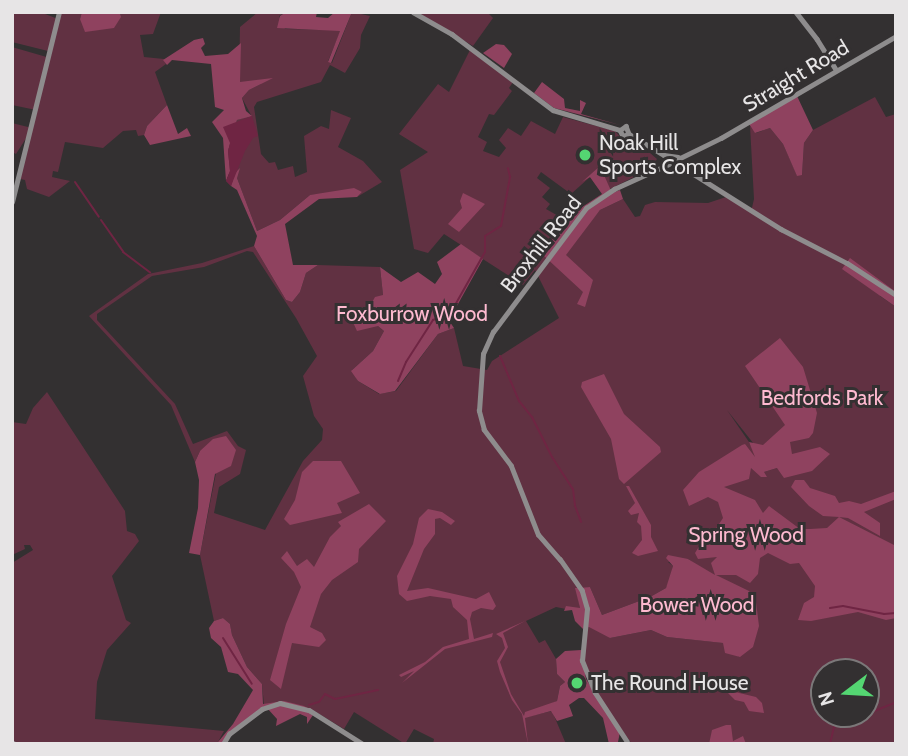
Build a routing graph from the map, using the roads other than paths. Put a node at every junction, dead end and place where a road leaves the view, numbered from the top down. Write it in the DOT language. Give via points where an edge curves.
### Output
graph roads {
  1 [pos="59,12"];
  2 [pos="796,12"];
  3 [pos="415,13"];
  4 [pos="896,36"];
  5 [pos="836,71"];
  6 [pos="695,152"];
  7 [pos="688,156"];
  8 [pos="670,161"];
  9 [pos="689,170"];
  10 [pos="698,177"];
  11 [pos="12,202"];
  12 [pos="896,295"];
  13 [pos="625,743"];
  14 [pos="223,744"];
  15 [pos="363,744"];
  1 -- 11 [label="street"];
  2 -- 5 [label="street"];
  3 -- 8 [label="street" via="452,34 553,110 620,130 622,136 629,134"];
  4 -- 5 [label="street, Straight Road"];
  5 -- 6 [label="street, Straight Road"];
  6 -- 7 [label="street, Straight Road"];
  6 -- 8 [label="street"];
  7 -- 8 [label="street, Straight Road"];
  7 -- 9 [label="street"];
  8 -- 9 [label="street"];
  8 -- 10 [label="street"];
  8 -- 13 [label="street, Broxhill Road" via="585,209 484,348 479,411 489,438 511,466 538,536 582,591 587,609 582,661"];
  9 -- 10 [label="street"];
  10 -- 12 [label="street"];
  14 -- 15 [label="street" via="229,734 265,707 280,703 301,707"];
}
